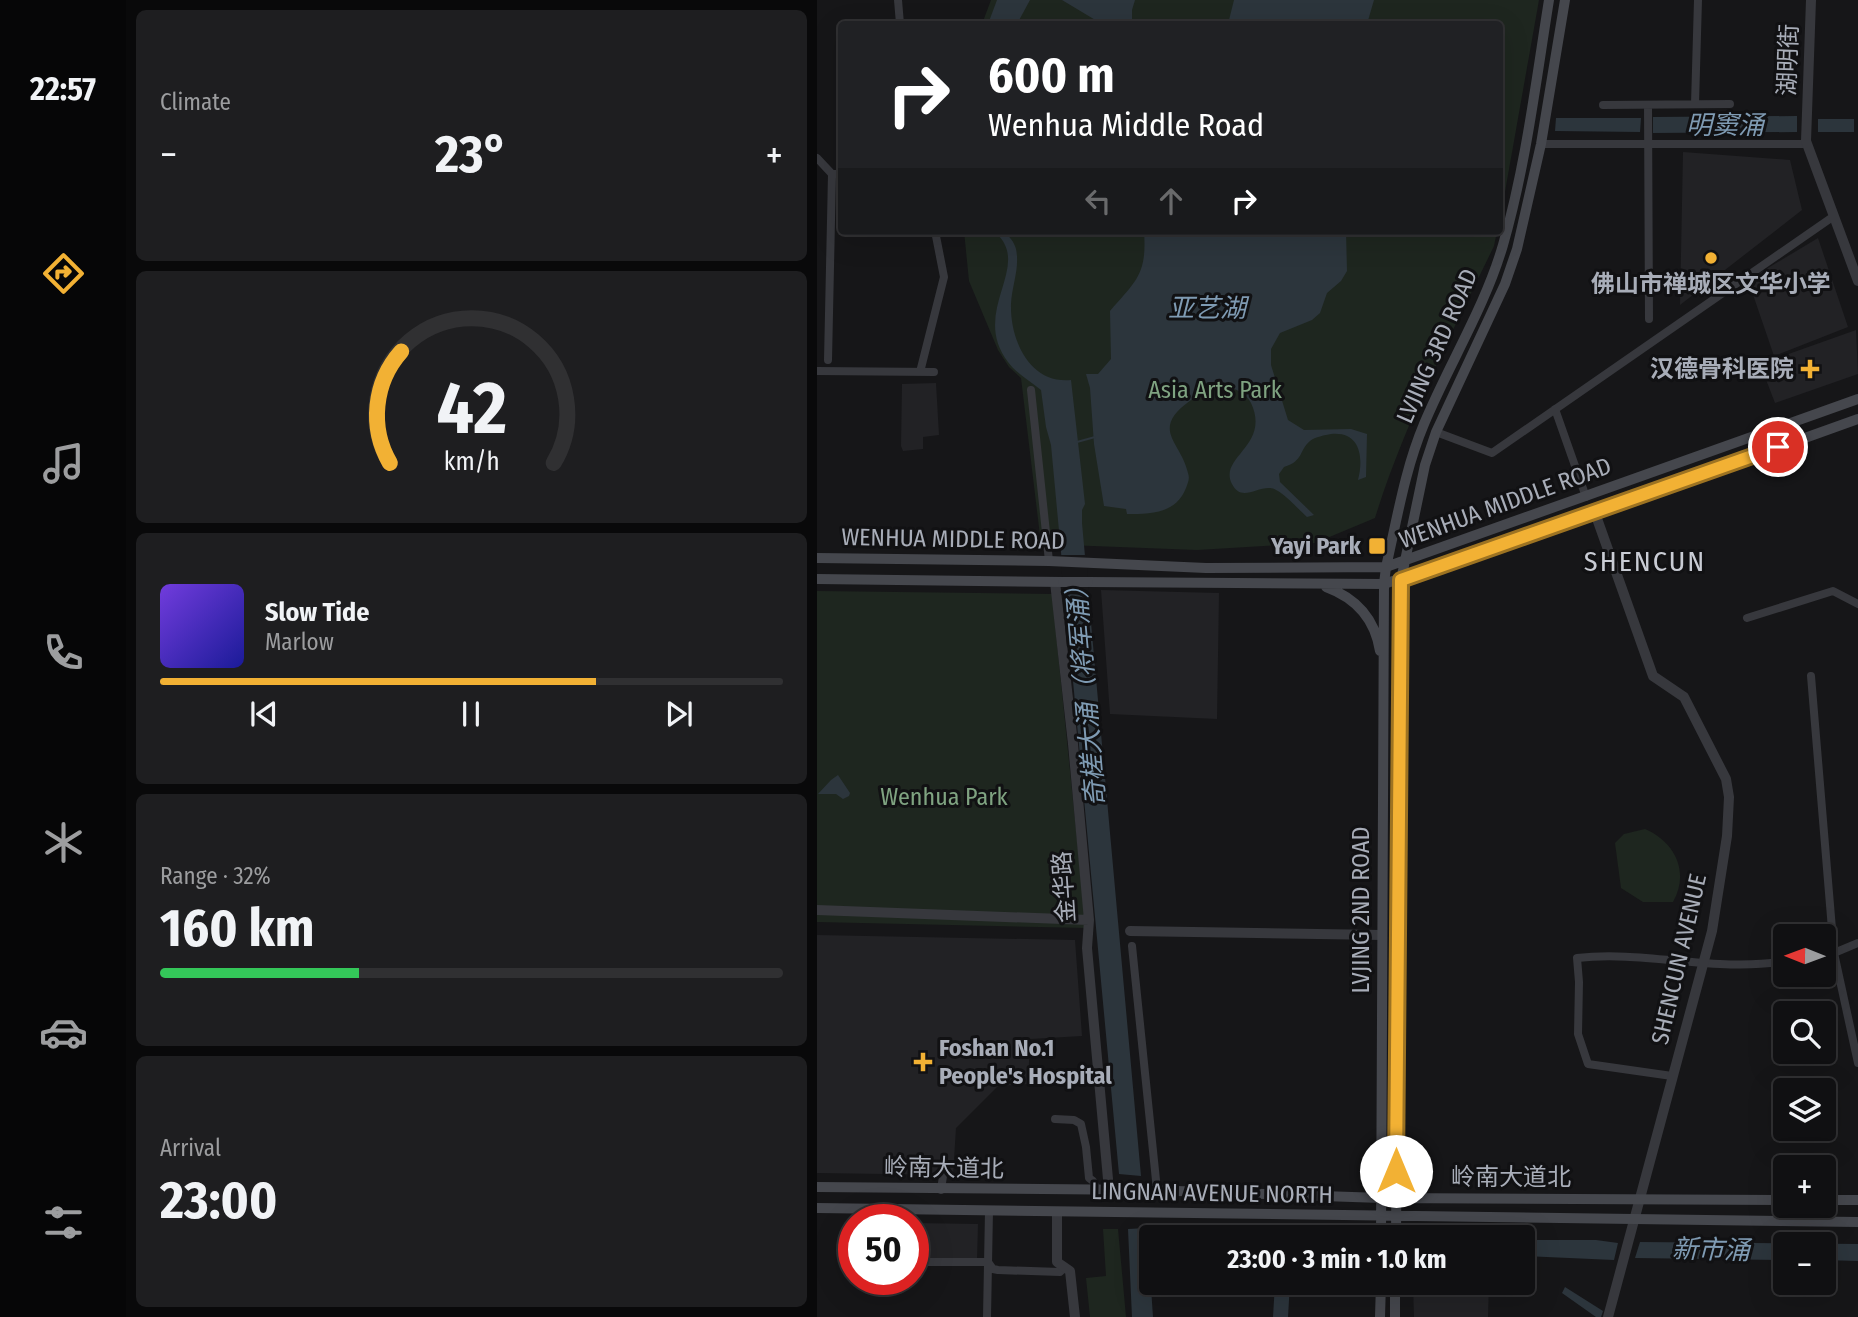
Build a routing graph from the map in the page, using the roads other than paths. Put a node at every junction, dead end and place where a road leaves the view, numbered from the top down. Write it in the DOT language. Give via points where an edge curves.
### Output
graph roads {
  1 [pos="898,0"];
  2 [pos="1549,0"];
  3 [pos="1565,0"];
  4 [pos="1698,0"];
  5 [pos="1811,0"];
  6 [pos="900,21"];
  7 [pos="1695,104"];
  8 [pos="1730,104"];
  9 [pos="1603,105"];
  10 [pos="1648,105"];
  11 [pos="1649,143"];
  12 [pos="1541,144"];
  13 [pos="1807,144"];
  14 [pos="817,158"];
  15 [pos="837,174"];
  16 [pos="1834,216"];
  17 [pos="936,235"];
  18 [pos="1858,281"];
  19 [pos="1649,319"];
  20 [pos="828,360"];
  21 [pos="817,371"];
  22 [pos="920,372"];
  23 [pos="934,372"];
  24 [pos="1031,390"];
  25 [pos="1858,399"];
  26 [pos="1555,409"];
  27 [pos="1858,419"];
  28 [pos="1436,432"];
  29 [pos="1586,497"];
  30 [pos="1595,513"];
  31 [pos="817,558"];
  32 [pos="1049,561"];
  33 [pos="1404,562"];
  34 [pos="1386,567"];
  35 [pos="817,579"];
  36 [pos="1401,580"];
  37 [pos="1059,582"];
  38 [pos="1317,584"];
  39 [pos="1384,584"];
  40 [pos="1858,604"];
  41 [pos="1747,618"];
  42 [pos="1384,673"];
  43 [pos="1811,676"];
  44 [pos="817,910"];
  45 [pos="1089,920"];
  46 [pos="1832,924"];
  47 [pos="1130,931"];
  48 [pos="1382,935"];
  49 [pos="1858,943"];
  50 [pos="1132,946"];
  51 [pos="1836,952"];
  52 [pos="1704,962"];
  53 [pos="1836,962"];
  54 [pos="1773,964"];
  55 [pos="1858,1063"];
  56 [pos="1672,1076"];
  57 [pos="1055,1119"];
  58 [pos="944,1169"];
  59 [pos="817,1187"];
  60 [pos="941,1190"];
  61 [pos="1103,1190"];
  62 [pos="1157,1190"];
  63 [pos="1296,1195"];
  64 [pos="1396,1197"];
  65 [pos="1382,1198"];
  66 [pos="1638,1199"];
  67 [pos="1773,1200"];
  68 [pos="1836,1200"];
  69 [pos="1858,1200"];
  70 [pos="817,1208"];
  71 [pos="838,1210"];
  72 [pos="989,1211"];
  73 [pos="1057,1212"];
  74 [pos="929,1213"];
  75 [pos="1276,1215"];
  76 [pos="1382,1217"];
  77 [pos="1396,1217"];
  78 [pos="1633,1219"];
  79 [pos="1858,1222"];
  80 [pos="1382,1225"];
  81 [pos="1396,1225"];
  82 [pos="929,1262"];
  83 [pos="988,1262"];
  84 [pos="1064,1268"];
  85 [pos="1381,1295"];
  86 [pos="1395,1295"];
  87 [pos="987,1317"];
  88 [pos="1075,1317"];
  89 [pos="1380,1317"];
  90 [pos="1395,1317"];
  91 [pos="1608,1317"];
  1 -- 6 [label="street"];
  2 -- 34 [label="main road, LVJING 3RD ROAD" via="1504,244 1423,425"];
  3 -- 12 [label="main road, LVJING 3RD ROAD"];
  4 -- 7 [label="street"];
  5 -- 13 [label="street, 湖明街"];
  7 -- 8 [label="street"];
  7 -- 10 [label="street"];
  9 -- 10 [label="street"];
  10 -- 11 [label="street"];
  11 -- 12 [label="street"];
  11 -- 13 [label="street"];
  11 -- 19 [label="street"];
  12 -- 28 [label="main road, LVJING 3RD ROAD" via="1505,284"];
  13 -- 16 [label="street, 湖明街"];
  14 -- 15 [label="street"];
  15 -- 20 [label="street"];
  16 -- 18 [label="street, 湖明街"];
  16 -- 26 [label="street"];
  17 -- 22 [label="street" via="944,276"];
  21 -- 22 [label="street"];
  22 -- 23 [label="street"];
  24 -- 32 [label="street"];
  25 -- 29 [label="main road, WENHUA MIDDLE ROAD"];
  26 -- 28 [label="street" via="1492,453"];
  26 -- 29 [label="street"];
  27 -- 30 [label="main road, WENHUA MIDDLE ROAD"];
  28 -- 33 [label="main road, LVJING 3RD ROAD"];
  29 -- 33 [label="main road, WENHUA MIDDLE ROAD"];
  30 -- 36 [label="main road, WENHUA MIDDLE ROAD"];
  30 -- 52 [label="street, SHENCUN AVENUE" via="1653,676 1684,697 1726,779 1727,836"];
  31 -- 32 [label="main road, WENHUA MIDDLE ROAD"];
  32 -- 34 [label="main road, WENHUA MIDDLE ROAD" via="1206,568"];
  33 -- 34 [label="main road, WENHUA MIDDLE ROAD"];
  33 -- 36 [label="main road, LVJING 3RD ROAD"];
  34 -- 39 [label="main road, LVJING 3RD ROAD"];
  35 -- 37 [label="main road, WENHUA MIDDLE ROAD"];
  36 -- 39 [label="main road, WENHUA MIDDLE ROAD"];
  36 -- 64 [label="main road, LVJING 3RD ROAD"];
  37 -- 38 [label="main road, WENHUA MIDDLE ROAD, bridge"];
  37 -- 45 [label="street, 金华路"];
  38 -- 39 [label="main road, WENHUA MIDDLE ROAD"];
  38 -- 42 [label="main road" via="1357,603 1371,621"];
  39 -- 42 [label="main road, LVJING 2ND ROAD"];
  40 -- 41 [label="street" via="1833,591"];
  42 -- 48 [label="main road, LVJING 2ND ROAD"];
  43 -- 46 [label="street"];
  44 -- 45 [label="street"];
  45 -- 61 [label="street, 金华路"];
  47 -- 48 [label="street"];
  48 -- 65 [label="main road, LVJING 2ND ROAD"];
  49 -- 51 [label="street"];
  50 -- 62 [label="street"];
  52 -- 54 [label="street"];
  52 -- 56 [label="street, SHENCUN AVENUE"];
  52 -- 56 [label="street" via="1605,954 1577,958 1578,1034 1588,1064"];
  53 -- 55 [label="street"];
  56 -- 66 [label="street, SHENCUN AVENUE"];
  57 -- 61 [label="street" via="1081,1124 1089,1178"];
  58 -- 60 [label="street"];
  59 -- 60 [label="main road, 岭南大道北"];
  60 -- 61 [label="main road, 岭南大道北"];
  61 -- 62 [label="main road, 岭南大道北"];
  62 -- 63 [label="main road, 岭南大道北"];
  63 -- 65 [label="main road, 岭南大道北"];
  63 -- 75 [label="main road" via="1292,1206"];
  64 -- 65 [label="main road, 岭南大道北"];
  64 -- 66 [label="main road, 岭南大道北"];
  64 -- 77 [label="main road, LVJING 3RD ROAD"];
  65 -- 76 [label="main road, LVJING 2ND ROAD"];
  66 -- 67 [label="main road, 岭南大道北"];
  66 -- 78 [label="street, SHENCUN AVENUE"];
  68 -- 69 [label="main road"];
  70 -- 71 [label="main road, LINGNAN AVENUE NORTH"];
  72 -- 73 [label="main road, LINGNAN AVENUE NORTH"];
  72 -- 74 [label="main road, LINGNAN AVENUE NORTH"];
  72 -- 83 [label="street"];
  73 -- 75 [label="main road, LINGNAN AVENUE NORTH"];
  73 -- 84 [label="street" via="1057,1262"];
  75 -- 76 [label="main road, LINGNAN AVENUE NORTH"];
  76 -- 77 [label="main road, LINGNAN AVENUE NORTH"];
  76 -- 80 [label="main road, LVJING 2ND ROAD"];
  77 -- 78 [label="main road, LINGNAN AVENUE NORTH"];
  77 -- 81 [label="main road, LVJING 3RD ROAD"];
  78 -- 79 [label="main road, LINGNAN AVENUE NORTH"];
  78 -- 91 [label="street, SHENCUN AVENUE"];
  82 -- 83 [label="street"];
  83 -- 84 [label="street" via="998,1270 1060,1272"];
  83 -- 87 [label="street"];
  84 -- 88 [label="street" via="1070,1271"];
  85 -- 89 [label="main road"];
  86 -- 90 [label="main road"];
}
